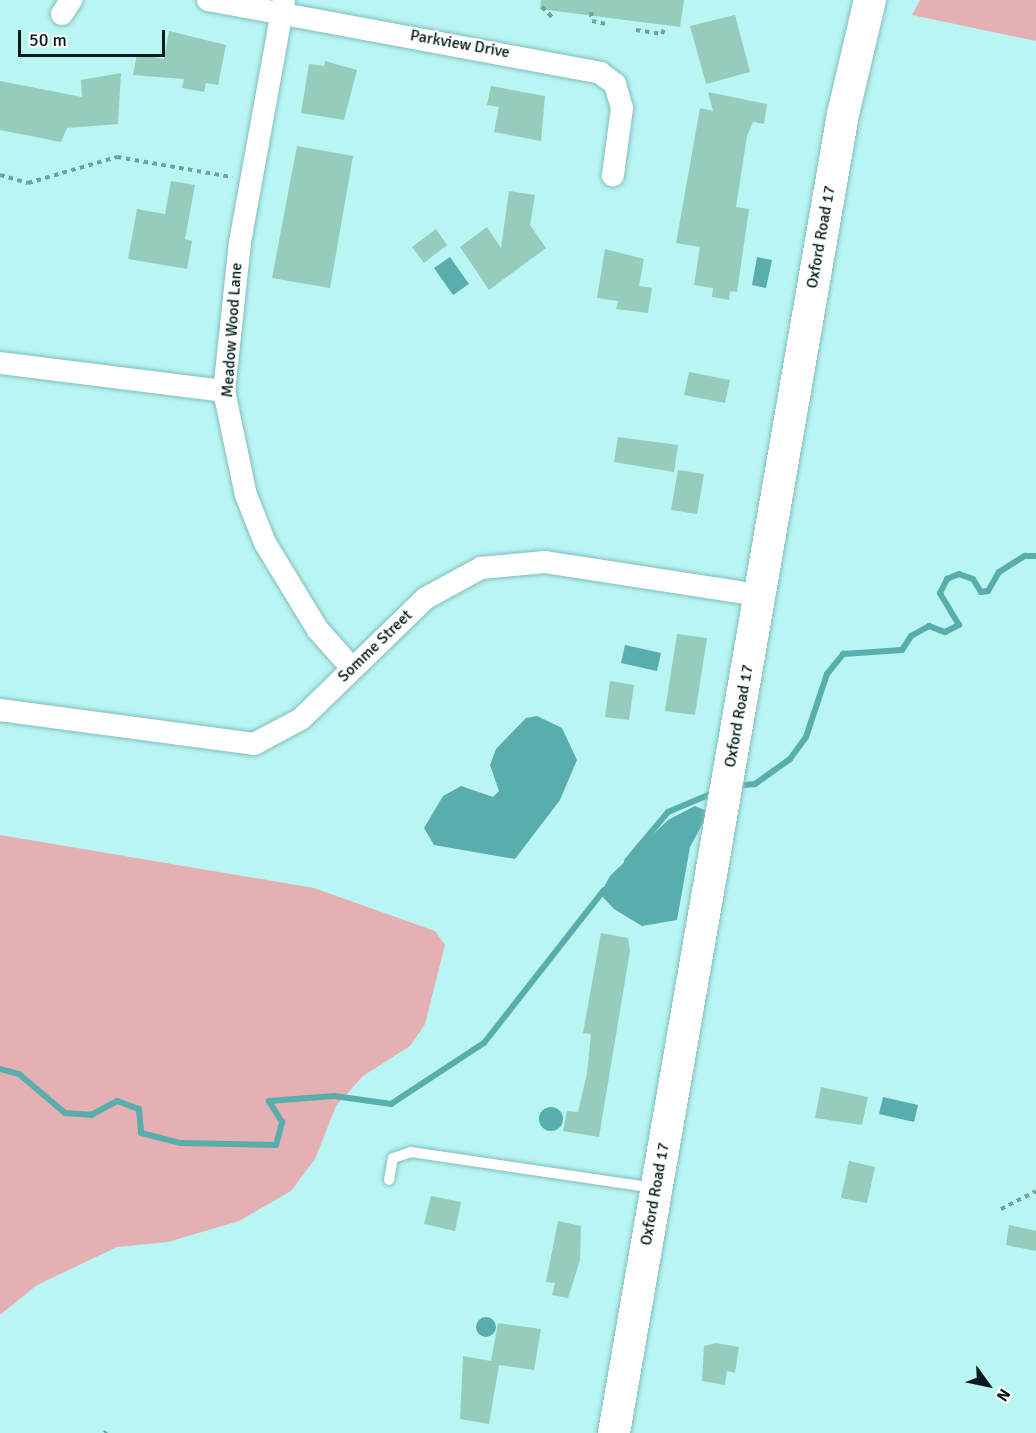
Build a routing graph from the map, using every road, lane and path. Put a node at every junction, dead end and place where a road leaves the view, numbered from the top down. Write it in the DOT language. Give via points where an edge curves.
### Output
graph roads {
  1 [pos="208,0"];
  2 [pos="870,0"];
  3 [pos="283,6"];
  4 [pos="542,7"];
  5 [pos="591,12"];
  6 [pos="553,18"];
  7 [pos="606,24"];
  8 [pos="664,29"];
  9 [pos="636,30"];
  10 [pos="613,175"];
  11 [pos="0,176"];
  12 [pos="250,181"];
  13 [pos="0,363"];
  14 [pos="224,391"];
  15 [pos="759,595"];
  16 [pos="351,667"];
  17 [pos="0,710"];
  18 [pos="389,1180"];
  19 [pos="656,1188"];
  20 [pos="1036,1191"];
  21 [pos="1001,1209"];
  22 [pos="614,1433"];
  1 -- 3 [label="street, Parkview Drive"];
  2 -- 15 [label="main road, Oxford Road 17" via="843,114"];
  3 -- 10 [label="street, Parkview Drive" via="600,73 615,84 622,108"];
  3 -- 12 [label="street, Meadow Wood Lane"];
  4 -- 6 [label="path"];
  5 -- 7 [label="path" via="592,21"];
  8 -- 9 [label="path" via="662,34"];
  11 -- 12 [label="path" via="28,183 117,157"];
  12 -- 14 [label="street, Meadow Wood Lane"];
  13 -- 14 [label="street"];
  14 -- 16 [label="street, Meadow Wood Lane" via="246,495 265,543 318,630"];
  15 -- 16 [label="street, Somme Street" via="545,562 498,564 454,578 426,598"];
  15 -- 19 [label="main road, Oxford Road 17"];
  16 -- 17 [label="street, Somme Street" via="293,726 254,744"];
  18 -- 19 [label="lane" via="393,1158 411,1152"];
  19 -- 22 [label="main road, Oxford Road 17"];
  20 -- 21 [label="path"];
}
